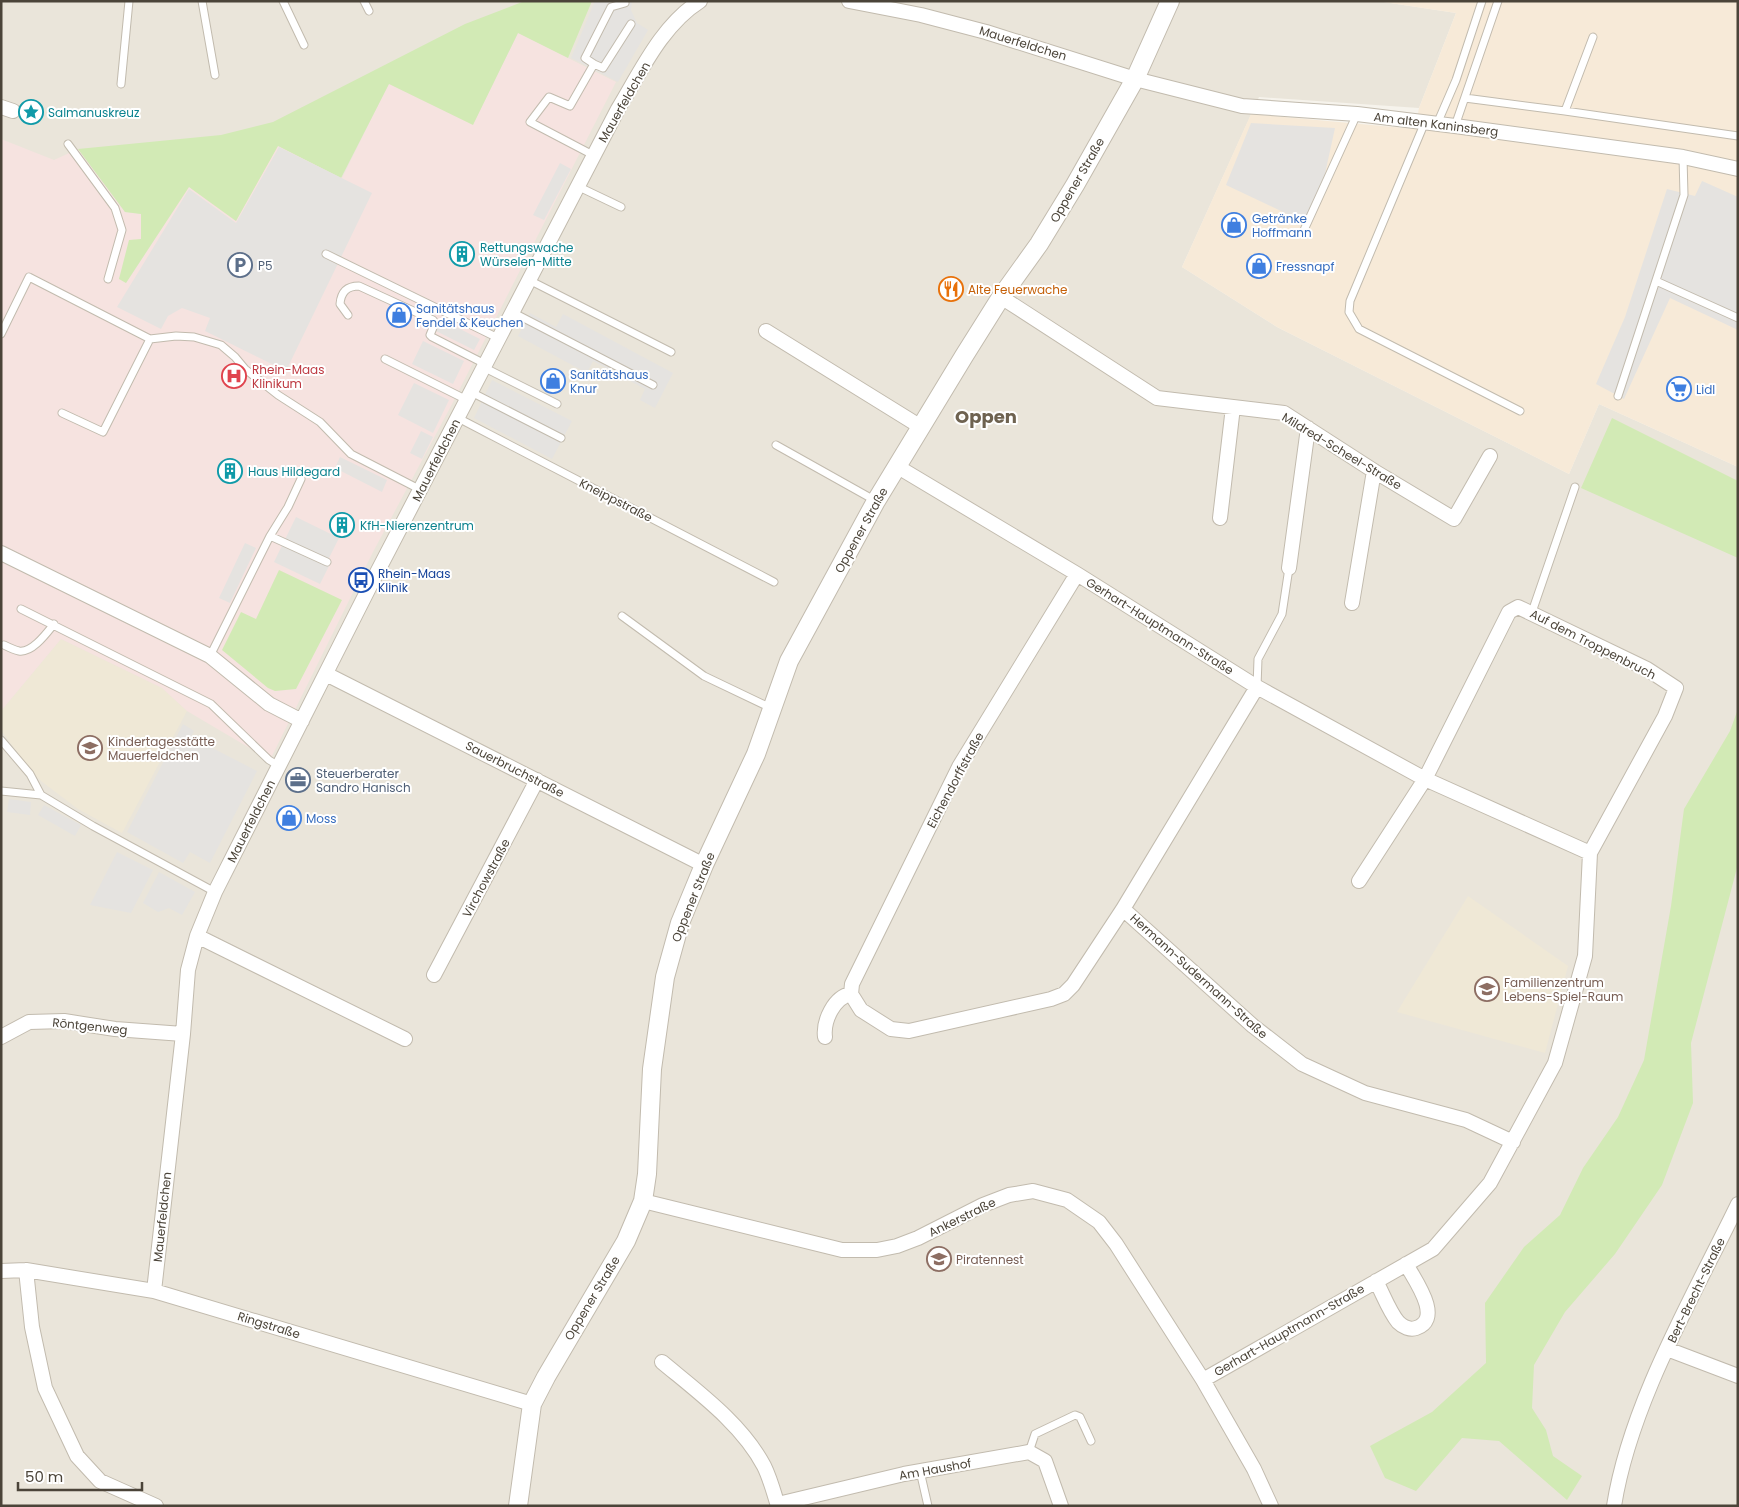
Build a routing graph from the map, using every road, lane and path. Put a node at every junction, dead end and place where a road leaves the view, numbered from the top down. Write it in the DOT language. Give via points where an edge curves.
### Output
graph roads {
  1 [pos="129,1"];
  2 [pos="202,1"];
  3 [pos="283,1"];
  4 [pos="364,1"];
  5 [pos="700,1"];
  6 [pos="850,1"];
  7 [pos="1170,1"];
  8 [pos="1482,1"];
  9 [pos="1498,1"];
  10 [pos="625,3"];
  11 [pos="370,11"];
  12 [pos="631,24"];
  13 [pos="1593,37"];
  14 [pos="304,45"];
  15 [pos="594,64"];
  16 [pos="215,75"];
  17 [pos="1135,79"];
  18 [pos="120,84"];
  19 [pos="1465,98"];
  20 [pos="1565,110"];
  21 [pos="1357,114"];
  22 [pos="1431,123"];
  23 [pos="1455,126"];
  24 [pos="1738,136"];
  25 [pos="68,144"];
  26 [pos="593,155"];
  27 [pos="1683,158"];
  28 [pos="1738,169"];
  29 [pos="577,186"];
  30 [pos="621,208"];
  31 [pos="1304,230"];
  32 [pos="326,254"];
  33 [pos="108,279"];
  34 [pos="529,280"];
  35 [pos="1656,281"];
  36 [pos="1001,297"];
  37 [pos="512,312"];
  38 [pos="348,315"];
  39 [pos="1738,318"];
  40 [pos="766,331"];
  41 [pos="1,334"];
  42 [pos="498,338"];
  43 [pos="150,339"];
  44 [pos="672,352"];
  45 [pos="385,359"];
  46 [pos="484,365"];
  47 [pos="653,385"];
  48 [pos="469,396"];
  49 [pos="1618,396"];
  50 [pos="557,404"];
  51 [pos="1232,407"];
  52 [pos="1520,411"];
  53 [pos="62,413"];
  54 [pos="458,418"];
  55 [pos="922,427"];
  56 [pos="1308,428"];
  57 [pos="561,438"];
  58 [pos="776,445"];
  59 [pos="1490,456"];
  60 [pos="898,467"];
  61 [pos="1374,471"];
  62 [pos="301,480"];
  63 [pos="1575,487"];
  64 [pos="421,490"];
  65 [pos="876,501"];
  66 [pos="1220,518"];
  67 [pos="270,536"];
  68 [pos="1,553"];
  69 [pos="327,562"];
  70 [pos="1289,568"];
  71 [pos="1077,574"];
  72 [pos="774,582"];
  73 [pos="1352,603"];
  74 [pos="20,610"];
  75 [pos="1532,612"];
  76 [pos="622,616"];
  77 [pos="54,624"];
  78 [pos="4,645"];
  79 [pos="210,656"];
  80 [pos="326,674"];
  81 [pos="1257,687"];
  82 [pos="771,708"];
  83 [pos="302,721"];
  84 [pos="1,740"];
  85 [pos="278,766"];
  86 [pos="1425,779"];
  87 [pos="537,780"];
  88 [pos="1,790"];
  89 [pos="41,795"];
  90 [pos="1590,853"];
  91 [pos="704,865"];
  92 [pos="1359,881"];
  93 [pos="215,892"];
  94 [pos="1123,909"];
  95 [pos="197,936"];
  96 [pos="434,975"];
  97 [pos="851,994"];
  98 [pos="183,1034"];
  99 [pos="1,1037"];
  100 [pos="825,1037"];
  101 [pos="405,1039"];
  102 [pos="1513,1142"];
  103 [pos="643,1201"];
  104 [pos="1738,1204"];
  105 [pos="1406,1264"];
  106 [pos="1,1270"];
  107 [pos="26,1270"];
  108 [pos="1376,1281"];
  109 [pos="154,1291"];
  110 [pos="1668,1349"];
  111 [pos="662,1362"];
  112 [pos="1738,1376"];
  113 [pos="1203,1380"];
  114 [pos="532,1404"];
  115 [pos="1091,1442"];
  116 [pos="1029,1452"];
  117 [pos="920,1471"];
  118 [pos="778,1505"];
  119 [pos="156,1506"];
  120 [pos="518,1506"];
  121 [pos="928,1506"];
  122 [pos="1062,1506"];
  123 [pos="1271,1506"];
  124 [pos="1614,1506"];
  1 -- 18 [label="lane"];
  2 -- 16 [label="lane"];
  3 -- 14 [label="lane"];
  4 -- 11 [label="lane"];
  5 -- 26 [label="street, Mauerfeldchen" via="678,19 658,44"];
  6 -- 17 [label="street, Mauerfeldchen" via="986,32"];
  7 -- 17 [label="street, Oppener Straße"];
  8 -- 22 [label="lane" via="1456,80"];
  9 -- 19 [label="lane"];
  10 -- 15 [label="lane" via="611,7 585,58"];
  12 -- 15 [label="lane" via="603,68"];
  13 -- 20 [label="lane"];
  15 -- 26 [label="lane" via="570,106 549,97 530,122"];
  17 -- 21 [label="street, Am alten Kaninsberg" via="1242,106"];
  17 -- 36 [label="street, Oppener Straße" via="1039,244"];
  19 -- 20 [label="lane"];
  19 -- 23 [label="lane"];
  20 -- 24 [label="lane"];
  21 -- 22 [label="street, Am alten Kaninsberg"];
  21 -- 31 [label="lane"];
  22 -- 23 [label="street, Am alten Kaninsberg"];
  22 -- 52 [label="lane" via="1350,301 1349,312 1359,329"];
  23 -- 27 [label="street, Am alten Kaninsberg"];
  25 -- 33 [label="lane" via="115,208 122,230"];
  26 -- 29 [label="street, Mauerfeldchen"];
  27 -- 28 [label="street, Am alten Kaninsberg"];
  27 -- 35 [label="lane" via="1684,194"];
  29 -- 30 [label="lane"];
  29 -- 34 [label="street, Mauerfeldchen"];
  32 -- 42 [label="lane"];
  34 -- 37 [label="street, Mauerfeldchen"];
  34 -- 44 [label="lane"];
  35 -- 39 [label="lane"];
  35 -- 49 [label="lane"];
  36 -- 51 [label="street, Mildred-Scheel-Straße" via="1157,398"];
  36 -- 55 [label="street, Oppener Straße"];
  37 -- 42 [label="street, Mauerfeldchen"];
  37 -- 47 [label="lane"];
  38 -- 46 [label="lane" via="340,304 342,294 345,289 359,286 433,320 432,337"];
  40 -- 55 [label="street"];
  41 -- 43 [label="lane" via="29,277"];
  42 -- 46 [label="street, Mauerfeldchen"];
  43 -- 53 [label="lane" via="103,432"];
  43 -- 64 [label="lane" via="194,337 221,344 258,380 324,425 351,454"];
  45 -- 48 [label="lane"];
  46 -- 48 [label="street, Mauerfeldchen"];
  46 -- 50 [label="lane"];
  48 -- 54 [label="street, Mauerfeldchen"];
  48 -- 57 [label="lane"];
  51 -- 56 [label="street, Mildred-Scheel-Straße" via="1284,413"];
  51 -- 66 [label="street"];
  54 -- 64 [label="street, Mauerfeldchen"];
  54 -- 72 [label="lane, Kneippstraße"];
  55 -- 60 [label="street, Oppener Straße"];
  56 -- 61 [label="street, Mildred-Scheel-Straße"];
  56 -- 70 [label="street"];
  58 -- 65 [label="lane"];
  59 -- 61 [label="street, Mildred-Scheel-Straße" via="1454,519"];
  60 -- 65 [label="street, Oppener Straße"];
  60 -- 71 [label="street, Gerhart-Hauptmann-Straße"];
  61 -- 73 [label="street"];
  62 -- 67 [label="lane"];
  63 -- 75 [label="lane"];
  64 -- 80 [label="street, Mauerfeldchen"];
  65 -- 82 [label="street, Oppener Straße" via="789,661"];
  67 -- 69 [label="lane"];
  67 -- 79 [label="lane"];
  68 -- 79 [label="street"];
  70 -- 81 [label="lane" via="1282,614 1258,659"];
  71 -- 81 [label="street, Gerhart-Hauptmann-Straße"];
  71 -- 97 [label="street, Eichendorffstraße" via="959,767 852,984"];
  74 -- 77 [label="lane"];
  75 -- 86 [label="street, Auf dem Troppenbruch" via="1518,607 1509,612"];
  75 -- 90 [label="street, Auf dem Troppenbruch" via="1647,669 1676,688 1665,716"];
  76 -- 82 [label="lane" via="704,676"];
  77 -- 78 [label="lane" via="26,650 19,651"];
  77 -- 85 [label="lane" via="211,704"];
  79 -- 83 [label="street" via="269,704"];
  80 -- 83 [label="street, Mauerfeldchen"];
  80 -- 87 [label="street, Sauerbruchstraße"];
  81 -- 86 [label="street, Gerhart-Hauptmann-Straße"];
  81 -- 94 [label="street, Hermann-Sudermann-Straße"];
  82 -- 91 [label="street, Oppener Straße" via="756,754"];
  83 -- 85 [label="street, Mauerfeldchen"];
  84 -- 89 [label="lane" via="30,774"];
  85 -- 93 [label="street, Mauerfeldchen"];
  86 -- 90 [label="street, Gerhart-Hauptmann-Straße"];
  86 -- 92 [label="street"];
  87 -- 91 [label="street, Sauerbruchstraße"];
  87 -- 96 [label="street, Virchowstraße"];
  88 -- 89 [label="lane"];
  89 -- 93 [label="lane"];
  90 -- 102 [label="street, Gerhart-Hauptmann-Straße" via="1585,956 1555,1063"];
  91 -- 103 [label="street, Oppener Straße" via="680,923 665,977 652,1068"];
  93 -- 95 [label="street, Mauerfeldchen"];
  94 -- 97 [label="street" via="1073,986 1051,999 909,1031 891,1030 861,1010"];
  94 -- 102 [label="street, Hermann-Sudermann-Straße" via="1253,1026 1302,1064 1365,1093 1466,1120"];
  95 -- 98 [label="street, Mauerfeldchen" via="188,970"];
  95 -- 101 [label="street"];
  97 -- 100 [label="street" via="837,1001 824,1028"];
  98 -- 99 [label="street, Röntgenweg" via="114,1029 64,1021 29,1022"];
  98 -- 109 [label="street, Mauerfeldchen"];
  102 -- 105 [label="street, Gerhart-Hauptmann-Straße" via="1490,1183 1433,1249"];
  103 -- 113 [label="street, Ankerstraße" via="842,1250 877,1250 918,1238 1009,1195 1032,1191 1067,1200 1099,1222 1116,1244"];
  103 -- 114 [label="street, Oppener Straße" via="626,1241"];
  104 -- 110 [label="street, Bert-Brecht-Straße"];
  105 -- 108 [label="street, Gerhart-Hauptmann-Straße"];
  105 -- 108 [label="street, Gerhart-Hauptmann-Straße" via="1428,1305 1428,1315 1415,1329 1406,1328 1398,1322"];
  106 -- 107 [label="street, Ringstraße"];
  107 -- 109 [label="street, Ringstraße"];
  107 -- 119 [label="street" via="32,1327 45,1388 77,1456 100,1481"];
  108 -- 113 [label="street, Gerhart-Hauptmann-Straße"];
  109 -- 114 [label="street, Ringstraße"];
  110 -- 112 [label="street, Bert-Brecht-Straße"];
  110 -- 124 [label="street, Bert-Brecht-Straße" via="1642,1405"];
  111 -- 118 [label="street, Am Haushof" via="704,1396 747,1440 764,1466"];
  113 -- 123 [label="street, Ankerstraße" via="1254,1469"];
  114 -- 120 [label="street, Oppener Straße"];
  115 -- 116 [label="lane" via="1080,1417 1075,1415 1035,1434"];
  116 -- 117 [label="street, Am Haushof"];
  116 -- 122 [label="street" via="1045,1461"];
  117 -- 118 [label="street, Am Haushof"];
  117 -- 121 [label="lane"];
}
